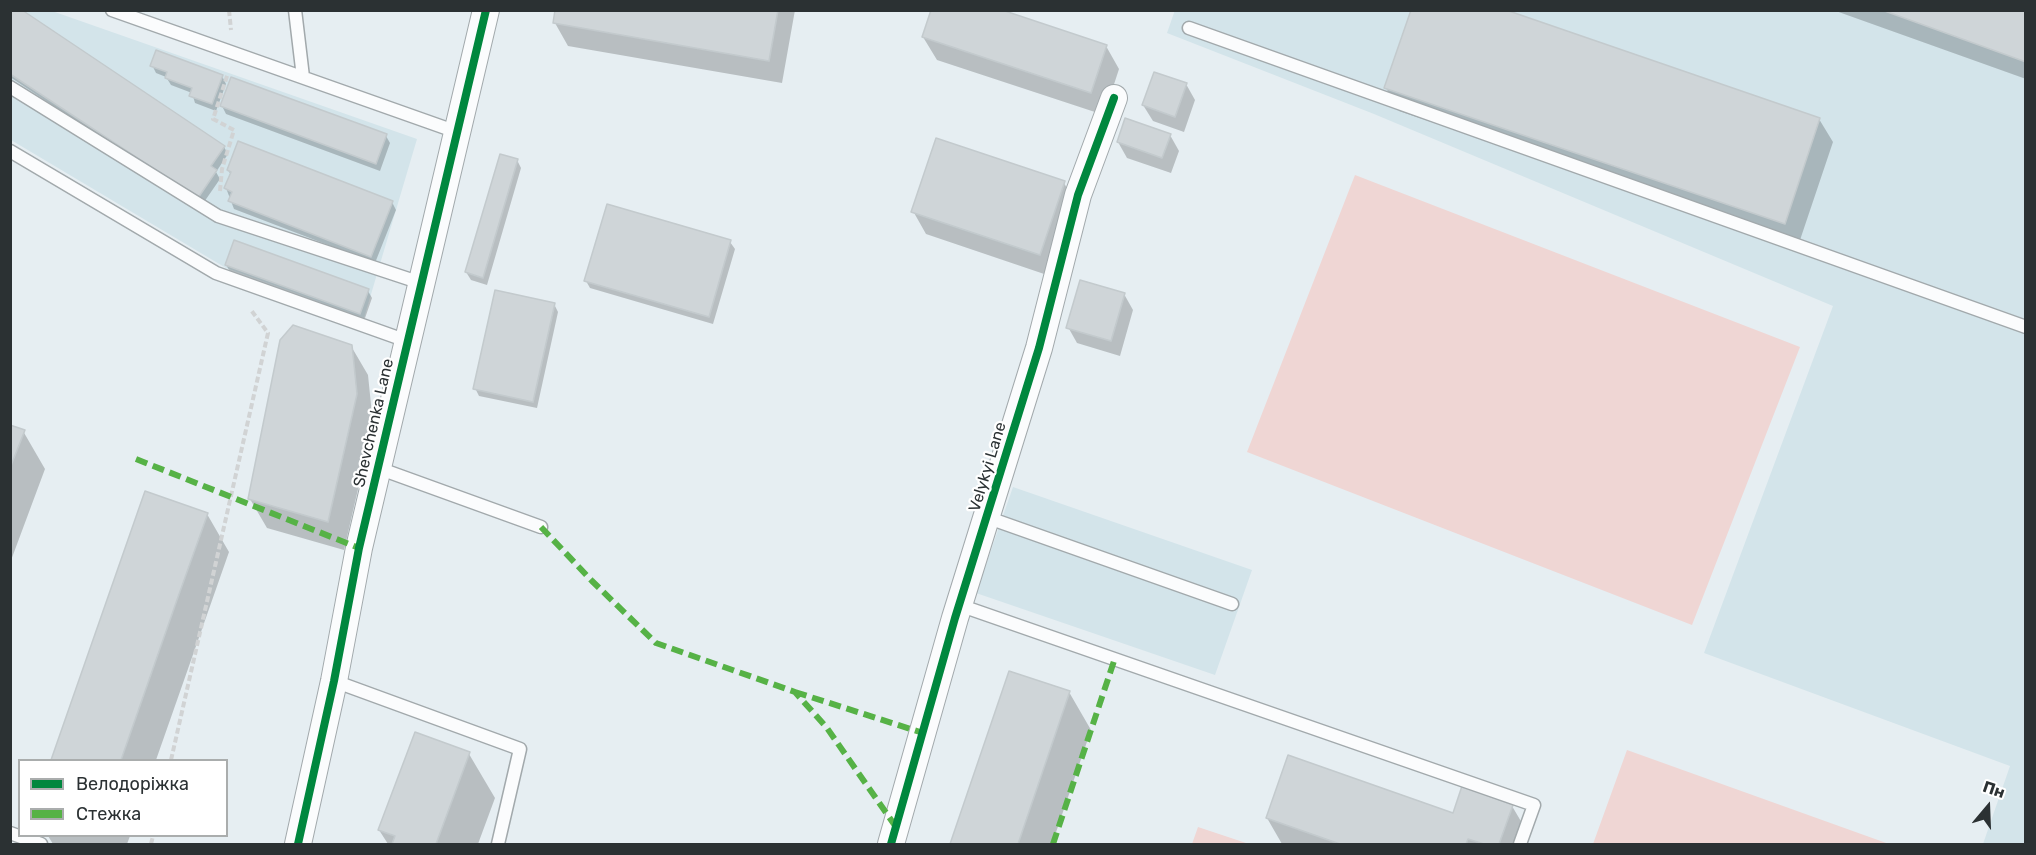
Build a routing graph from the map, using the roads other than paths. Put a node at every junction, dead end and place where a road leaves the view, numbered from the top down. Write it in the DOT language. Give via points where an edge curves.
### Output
graph roads {
  1 [pos="112,10"];
  2 [pos="295,10"];
  3 [pos="486,10"];
  4 [pos="1189,28"];
  5 [pos="303,77"];
  6 [pos="10,87"];
  7 [pos="1114,98"];
  8 [pos="457,132"];
  9 [pos="10,152"];
  10 [pos="421,283"];
  11 [pos="2025,327"];
  12 [pos="407,341"];
  13 [pos="378,468"];
  14 [pos="986,518"];
  15 [pos="541,527"];
  16 [pos="1232,604"];
  17 [pos="959,605"];
  18 [pos="334,681"];
  19 [pos="19,837"];
  20 [pos="41,844"];
  21 [pos="298,844"];
  22 [pos="498,844"];
  23 [pos="891,844"];
  24 [pos="1520,844"];
  1 -- 5 [label="lane"];
  2 -- 5 [label="lane"];
  3 -- 8 [label="street, Shevchenka Lane"];
  4 -- 11 [label="lane"];
  5 -- 8 [label="lane"];
  6 -- 10 [label="lane" via="218,216"];
  7 -- 14 [label="street, Velykyi Lane" via="1078,195 1039,348"];
  8 -- 10 [label="street, Shevchenka Lane"];
  9 -- 12 [label="lane" via="226,277"];
  10 -- 12 [label="street, Shevchenka Lane"];
  12 -- 13 [label="street, Shevchenka Lane"];
  13 -- 15 [label="lane"];
  13 -- 18 [label="street, Shevchenka Lane"];
  14 -- 16 [label="lane"];
  14 -- 17 [label="street, Velykyi Lane"];
  17 -- 23 [label="street, Velykyi Lane"];
  17 -- 24 [label="lane" via="1534,806"];
  18 -- 21 [label="street, Shevchenka Lane"];
  18 -- 22 [label="lane" via="520,749"];
  19 -- 20 [label="lane"];
}
